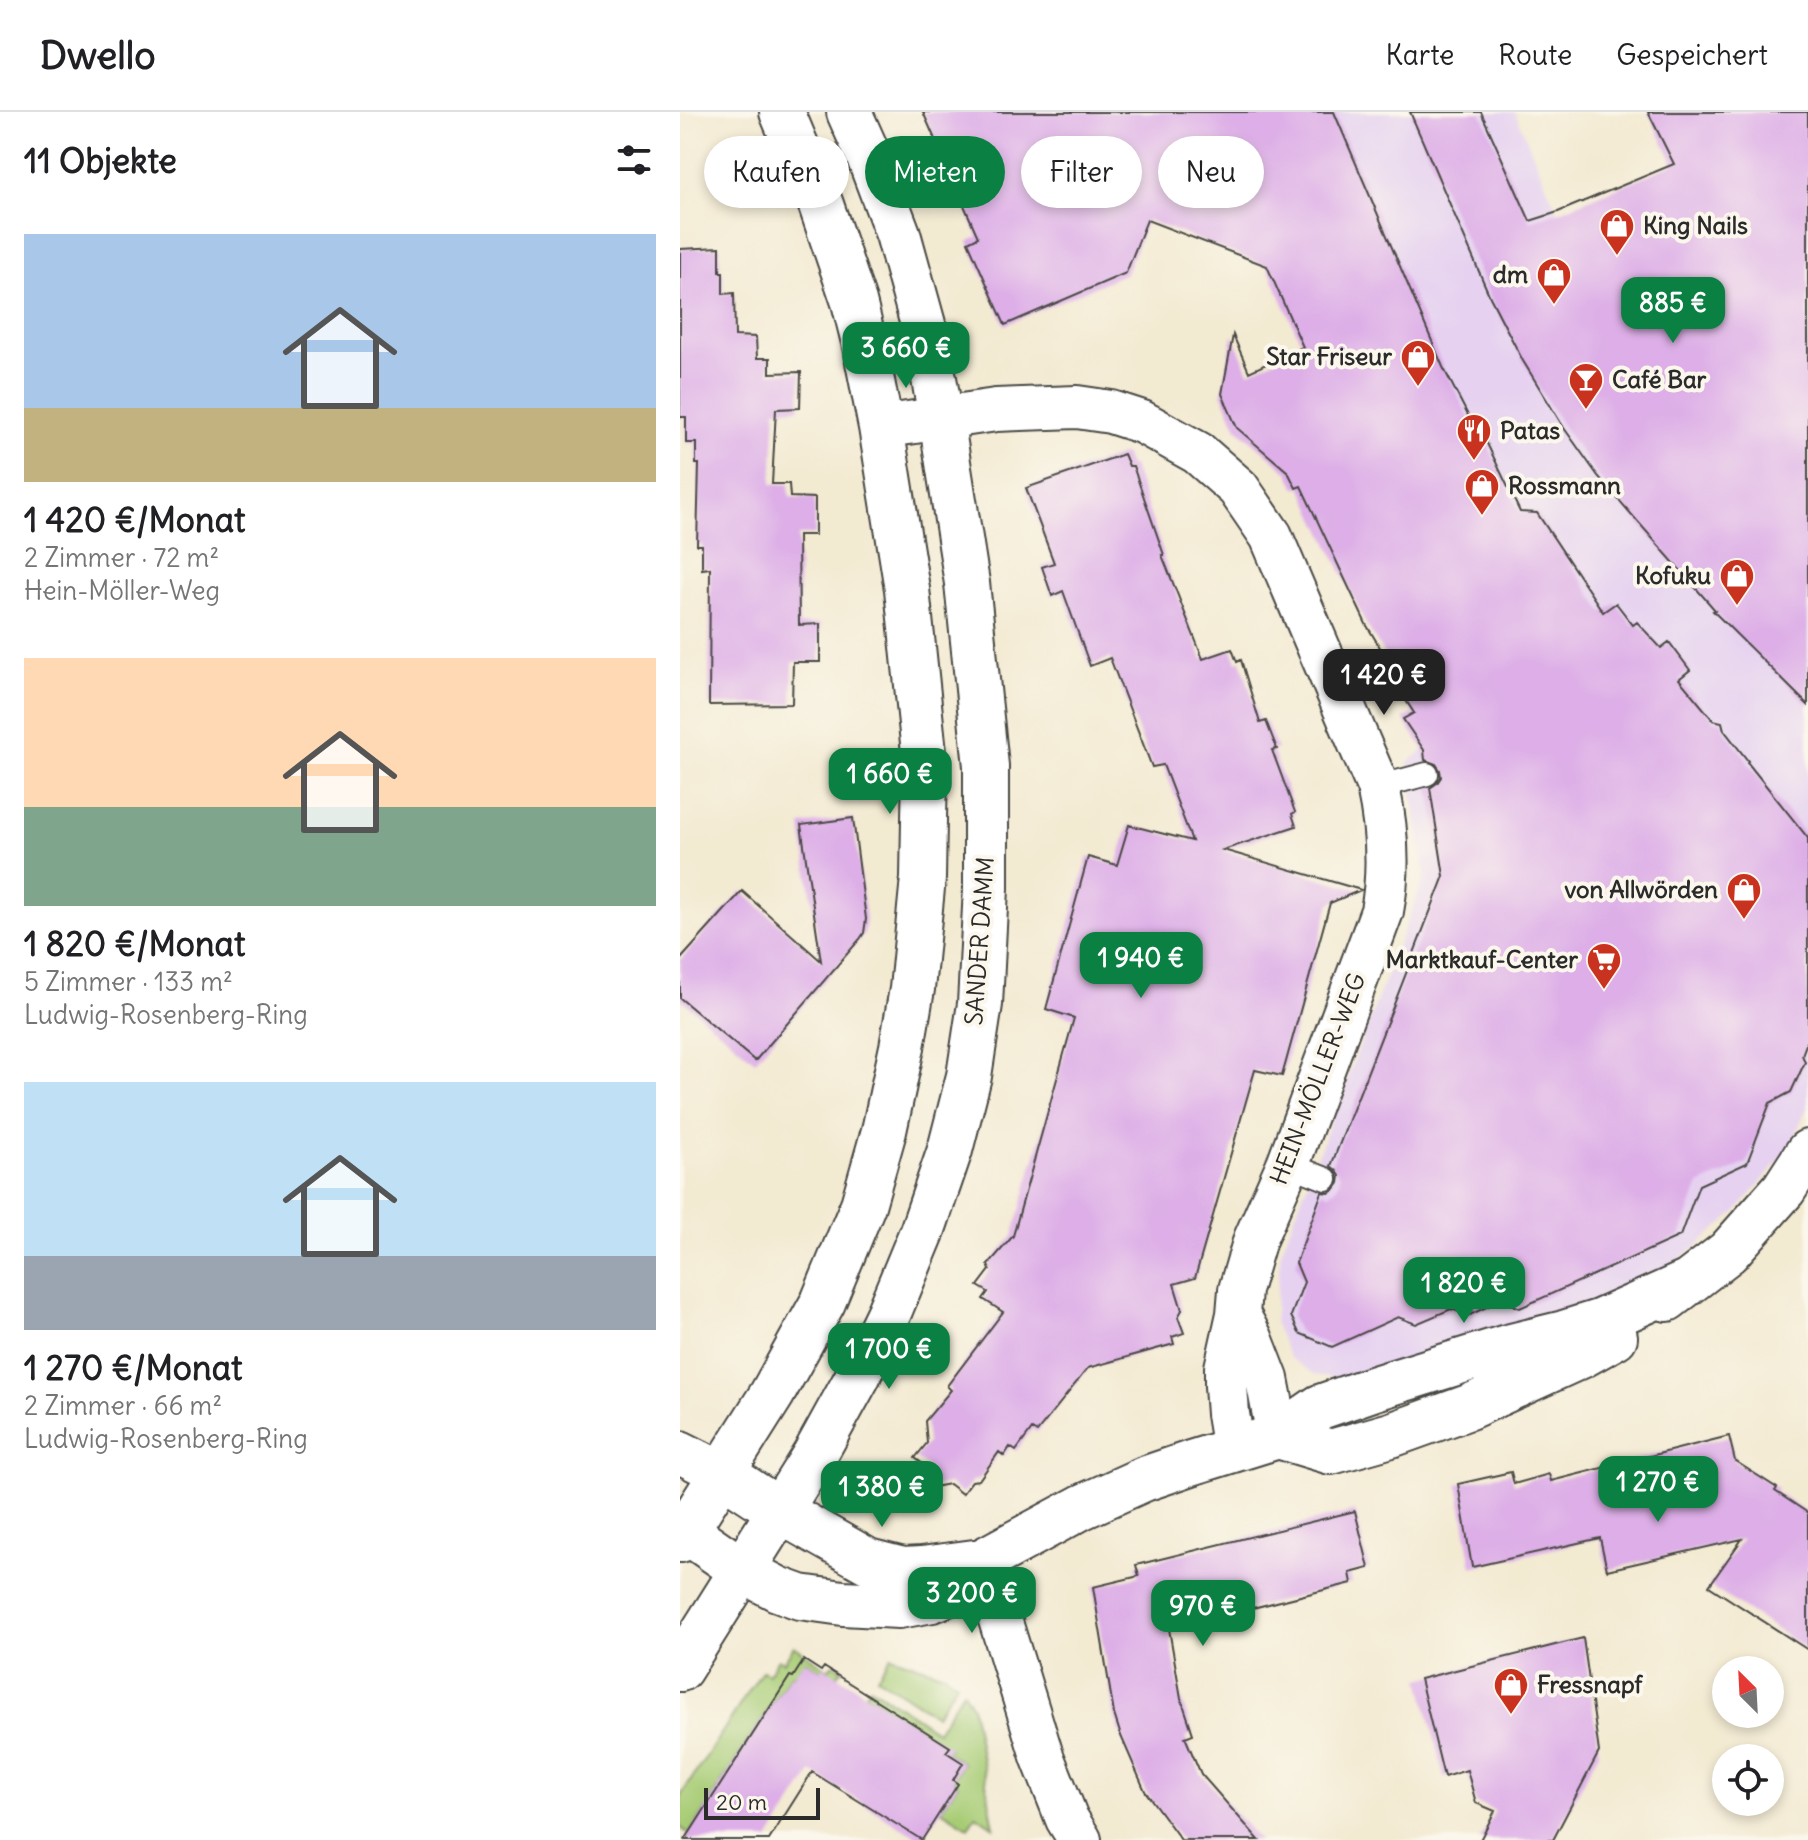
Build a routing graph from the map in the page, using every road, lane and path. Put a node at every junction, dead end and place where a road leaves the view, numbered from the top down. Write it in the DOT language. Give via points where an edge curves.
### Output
graph roads {
  1 [pos="782,112"];
  2 [pos="849,112"];
  3 [pos="941,418"];
  4 [pos="881,427"];
  5 [pos="1427,774"];
  6 [pos="1378,787"];
  7 [pos="1808,1152"];
  8 [pos="1288,1164"];
  9 [pos="1326,1179"];
  10 [pos="1238,1314"];
  11 [pos="1278,1436"];
  12 [pos="1234,1450"];
  13 [pos="680,1452"];
  14 [pos="722,1473"];
  15 [pos="780,1511"];
  16 [pos="682,1533"];
  17 [pos="982,1561"];
  18 [pos="742,1570"];
  19 [pos="680,1669"];
  20 [pos="1080,1840"];
  1 -- 4 [label="main road" via="854,302"];
  2 -- 3 [label="main road, SANDER DAMM" via="914,287"];
  3 -- 4 [label="street, HEIN-MÖLLER-WEG"];
  3 -- 6 [label="street, HEIN-MÖLLER-WEG" via="1077,407 1142,422 1198,453 1238,488 1271,536"];
  3 -- 15 [label="main road, SANDER DAMM" via="967,583 986,766 980,1004 969,1076 922,1232 857,1378"];
  4 -- 14 [label="main road" via="907,589 925,762 923,878 912,989 890,1105 863,1205 823,1302"];
  5 -- 6 [label="lane"];
  6 -- 8 [label="street, HEIN-MÖLLER-WEG" via="1387,869 1382,911"];
  7 -- 11 [label="main road" via="1738,1242 1689,1282 1599,1322 1320,1407"];
  8 -- 9 [label="lane"];
  8 -- 10 [label="street, HEIN-MÖLLER-WEG" via="1255,1239"];
  10 -- 11 [label="street" via="1264,1371"];
  10 -- 12 [label="street, HEIN-MÖLLER-WEG" via="1226,1377"];
  11 -- 12 [label="main road"];
  12 -- 17 [label="main road" via="1082,1507"];
  13 -- 14 [label="street"];
  14 -- 15 [label="main road"];
  14 -- 16 [label="main road"];
  15 -- 17 [label="main road" via="885,1566 903,1570"];
  15 -- 18 [label="main road, SANDER DAMM"];
  16 -- 18 [label="main road"];
  17 -- 18 [label="main road" via="954,1591 899,1606 800,1597"];
  17 -- 20 [label="street" via="1042,1756"];
  18 -- 19 [label="main road, SANDER DAMM"];
}
